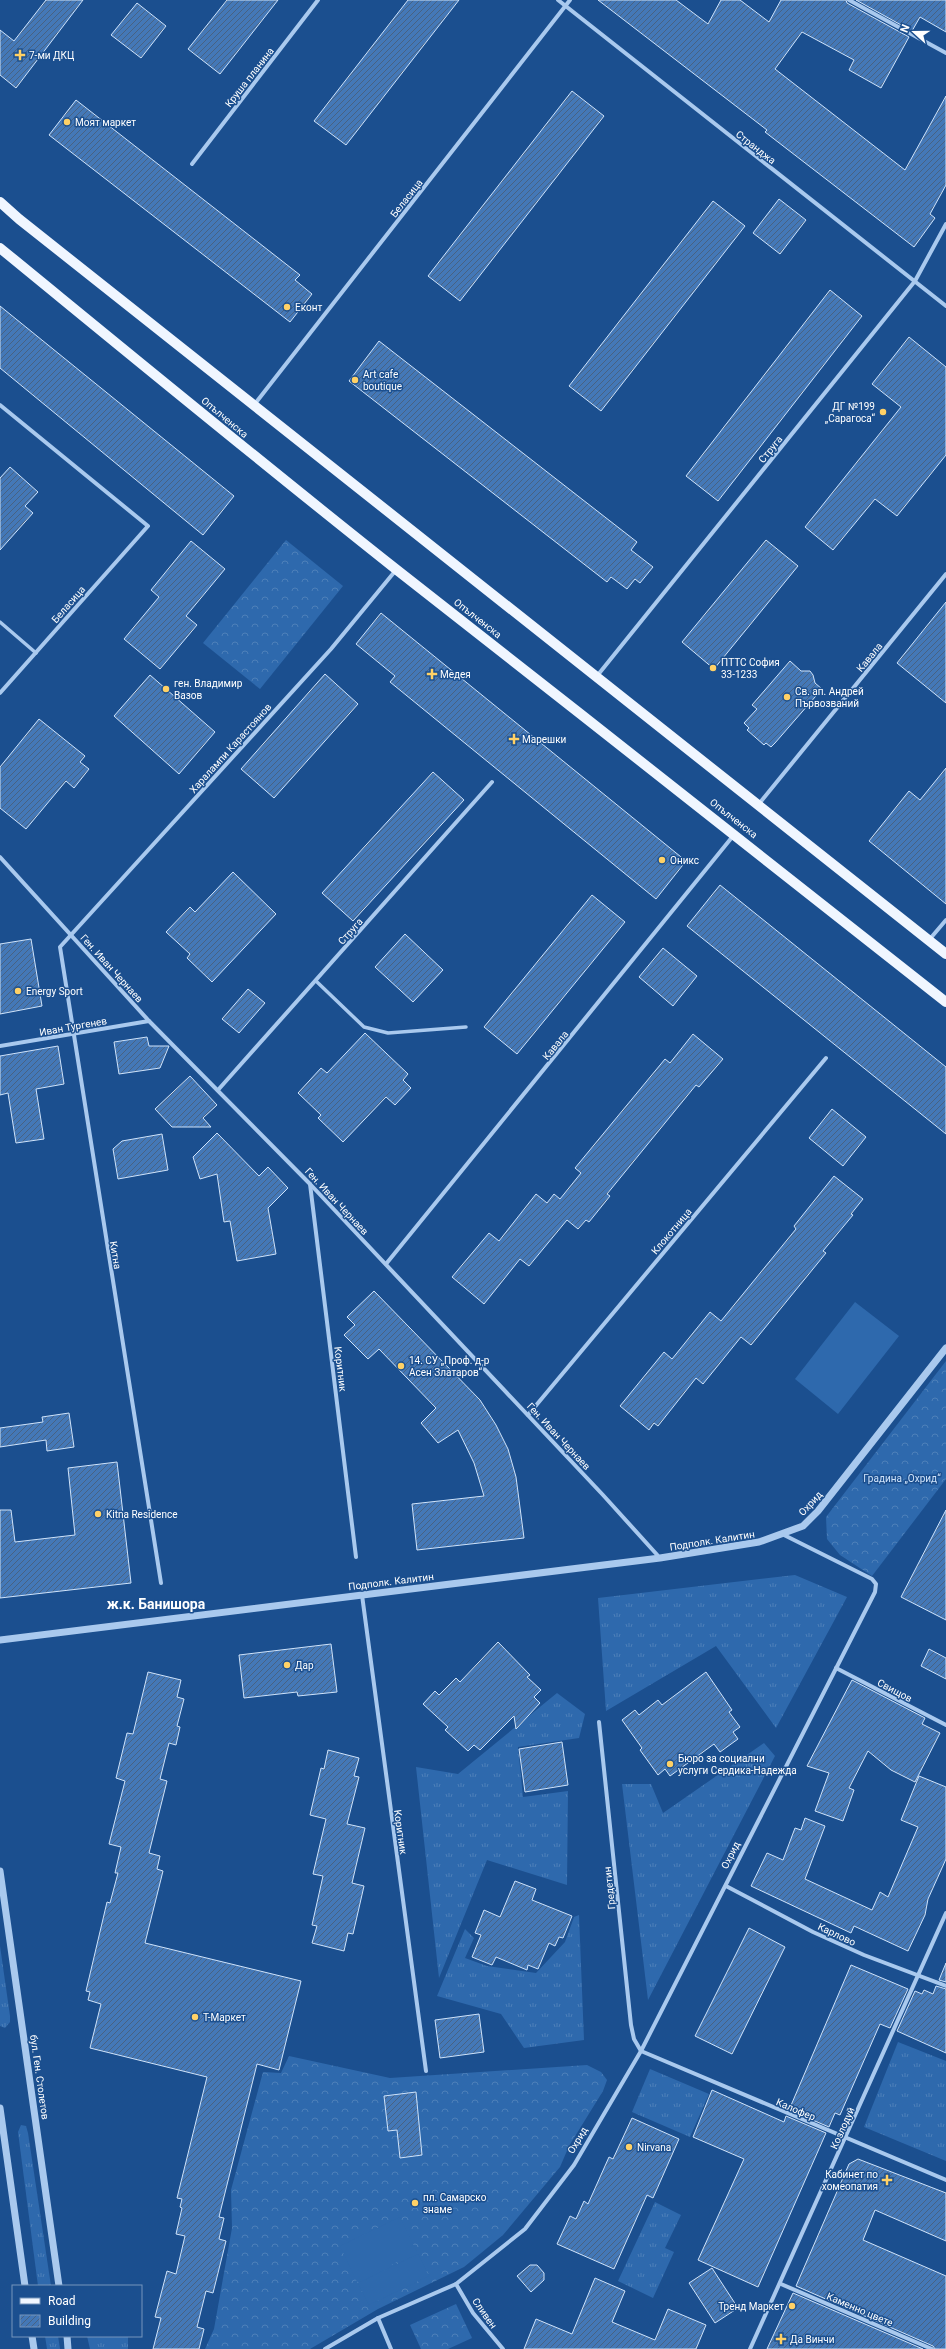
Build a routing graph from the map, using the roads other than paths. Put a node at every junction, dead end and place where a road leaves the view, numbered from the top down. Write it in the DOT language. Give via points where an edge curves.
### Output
graph roads {
  1 [pos="318,0"];
  2 [pos="558,0"];
  3 [pos="570,0"];
  4 [pos="849,0"];
  5 [pos="566,7"];
  6 [pos="946,52"];
  7 [pos="192,164"];
  8 [pos="0,202"];
  9 [pos="946,224"];
  10 [pos="0,248"];
  11 [pos="915,281"];
  12 [pos="946,306"];
  13 [pos="0,405"];
  14 [pos="253,405"];
  15 [pos="396,569"];
  16 [pos="946,574"];
  17 [pos="0,622"];
  18 [pos="36,653"];
  19 [pos="596,676"];
  20 [pos="0,693"];
  21 [pos="492,782"];
  22 [pos="758,805"];
  23 [pos="735,834"];
  24 [pos="0,857"];
  25 [pos="946,920"];
  26 [pos="71,934"];
  27 [pos="929,940"];
  28 [pos="946,954"];
  29 [pos="316,981"];
  30 [pos="946,1002"];
  31 [pos="149,1021"];
  32 [pos="466,1028"];
  33 [pos="73,1034"];
  34 [pos="0,1046"];
  35 [pos="826,1058"];
  36 [pos="218,1090"];
  37 [pos="310,1184"];
  38 [pos="386,1264"];
  39 [pos="946,1348"];
  40 [pos="528,1415"];
  41 [pos="784,1535"];
  42 [pos="356,1557"];
  43 [pos="660,1558"];
  44 [pos="161,1583"];
  45 [pos="362,1595"];
  46 [pos="0,1640"];
  47 [pos="836,1668"];
  48 [pos="599,1722"];
  49 [pos="946,1725"];
  50 [pos="0,1871"];
  51 [pos="726,1886"];
  52 [pos="946,1913"];
  53 [pos="918,1976"];
  54 [pos="946,1986"];
  55 [pos="641,2051"];
  56 [pos="426,2071"];
  57 [pos="0,2108"];
  58 [pos="846,2139"];
  59 [pos="946,2180"];
  60 [pos="456,2284"];
  61 [pos="781,2284"];
  62 [pos="25,2285"];
  63 [pos="59,2285"];
  64 [pos="378,2318"];
  65 [pos="32,2337"];
  66 [pos="66,2337"];
  67 [pos="34,2349"];
  68 [pos="68,2349"];
  69 [pos="325,2349"];
  70 [pos="391,2349"];
  71 [pos="503,2349"];
  72 [pos="750,2349"];
  73 [pos="932,2349"];
  1 -- 7 [label="street, Круша планина"];
  2 -- 5 [label="street, Странджа"];
  3 -- 5 [label="street, Беласица"];
  4 -- 6 [label="street"];
  5 -- 11 [label="street, Странджа"];
  5 -- 14 [label="street, Беласица"];
  8 -- 14 [label="main road"];
  9 -- 11 [label="street, Струга"];
  10 -- 15 [label="main road, Опълченска"];
  11 -- 12 [label="street, Странджа"];
  11 -- 19 [label="street, Струга"];
  13 -- 18 [label="street, Беласица" via="148,526"];
  14 -- 19 [label="main road"];
  15 -- 23 [label="main road, Опълченска"];
  15 -- 26 [label="street, Харалампи Карастоянов" via="326,654"];
  16 -- 22 [label="street, Кавала"];
  17 -- 18 [label="street"];
  18 -- 20 [label="street, Беласица"];
  19 -- 22 [label="main road"];
  21 -- 29 [label="street, Струга"];
  22 -- 27 [label="main road"];
  23 -- 30 [label="main road, Опълченска"];
  23 -- 38 [label="street, Кавала"];
  24 -- 26 [label="street, Ген. Иван Чернаев"];
  25 -- 27 [label="street"];
  26 -- 31 [label="street, Ген. Иван Чернаев"];
  26 -- 33 [label="street, Китна" via="60,947"];
  27 -- 28 [label="main road"];
  29 -- 32 [label="street" via="364,1026 388,1033"];
  29 -- 36 [label="street, Струга"];
  31 -- 33 [label="street, Иван Тургенев"];
  31 -- 36 [label="street, Ген. Иван Чернаев"];
  33 -- 34 [label="street, Иван Тургенев"];
  33 -- 44 [label="street, Китна"];
  35 -- 40 [label="street, Клокотница"];
  36 -- 37 [label="street, Ген. Иван Чернаев"];
  37 -- 38 [label="street, Ген. Иван Чернаев"];
  37 -- 42 [label="street, Коритник"];
  38 -- 40 [label="street, Ген. Иван Чернаев"];
  39 -- 41 [label="street, Охрид" via="831,1496 802,1526"];
  40 -- 43 [label="street, Ген. Иван Чернаев"];
  41 -- 43 [label="street, Подполк. Калитин" via="737,1547"];
  41 -- 47 [label="street, Охрид" via="872,1579 876,1584 875,1592"];
  43 -- 45 [label="street, Подполк. Калитин"];
  45 -- 46 [label="street, Подполк. Калитин"];
  45 -- 56 [label="street, Коритник"];
  47 -- 49 [label="street, Свищов"];
  47 -- 51 [label="street, Охрид"];
  48 -- 55 [label="street, Гредетин" via="631,2025"];
  50 -- 63 [label="street, бул. Ген. Столетов"];
  51 -- 53 [label="street, Карлово" via="820,1935"];
  51 -- 55 [label="street, Охрид"];
  52 -- 53 [label="street, Козлодуй"];
  53 -- 54 [label="street, Карлово"];
  53 -- 58 [label="street, Козлодуй"];
  55 -- 58 [label="street, Калофер"];
  55 -- 60 [label="street, Охрид" via="574,2165 525,2229"];
  57 -- 62 [label="street"];
  58 -- 59 [label="street, Калофер"];
  58 -- 61 [label="street, Козлодуй"];
  60 -- 64 [label="street, Охрид"];
  60 -- 71 [label="street, Сливен" via="473,2313"];
  61 -- 72 [label="street, Козлодуй"];
  61 -- 73 [label="street, Каменно цвете"];
  64 -- 69 [label="street, Охрид"];
  64 -- 70 [label="street"];
  65 -- 67 [label="street"];
  66 -- 68 [label="street"];
}
